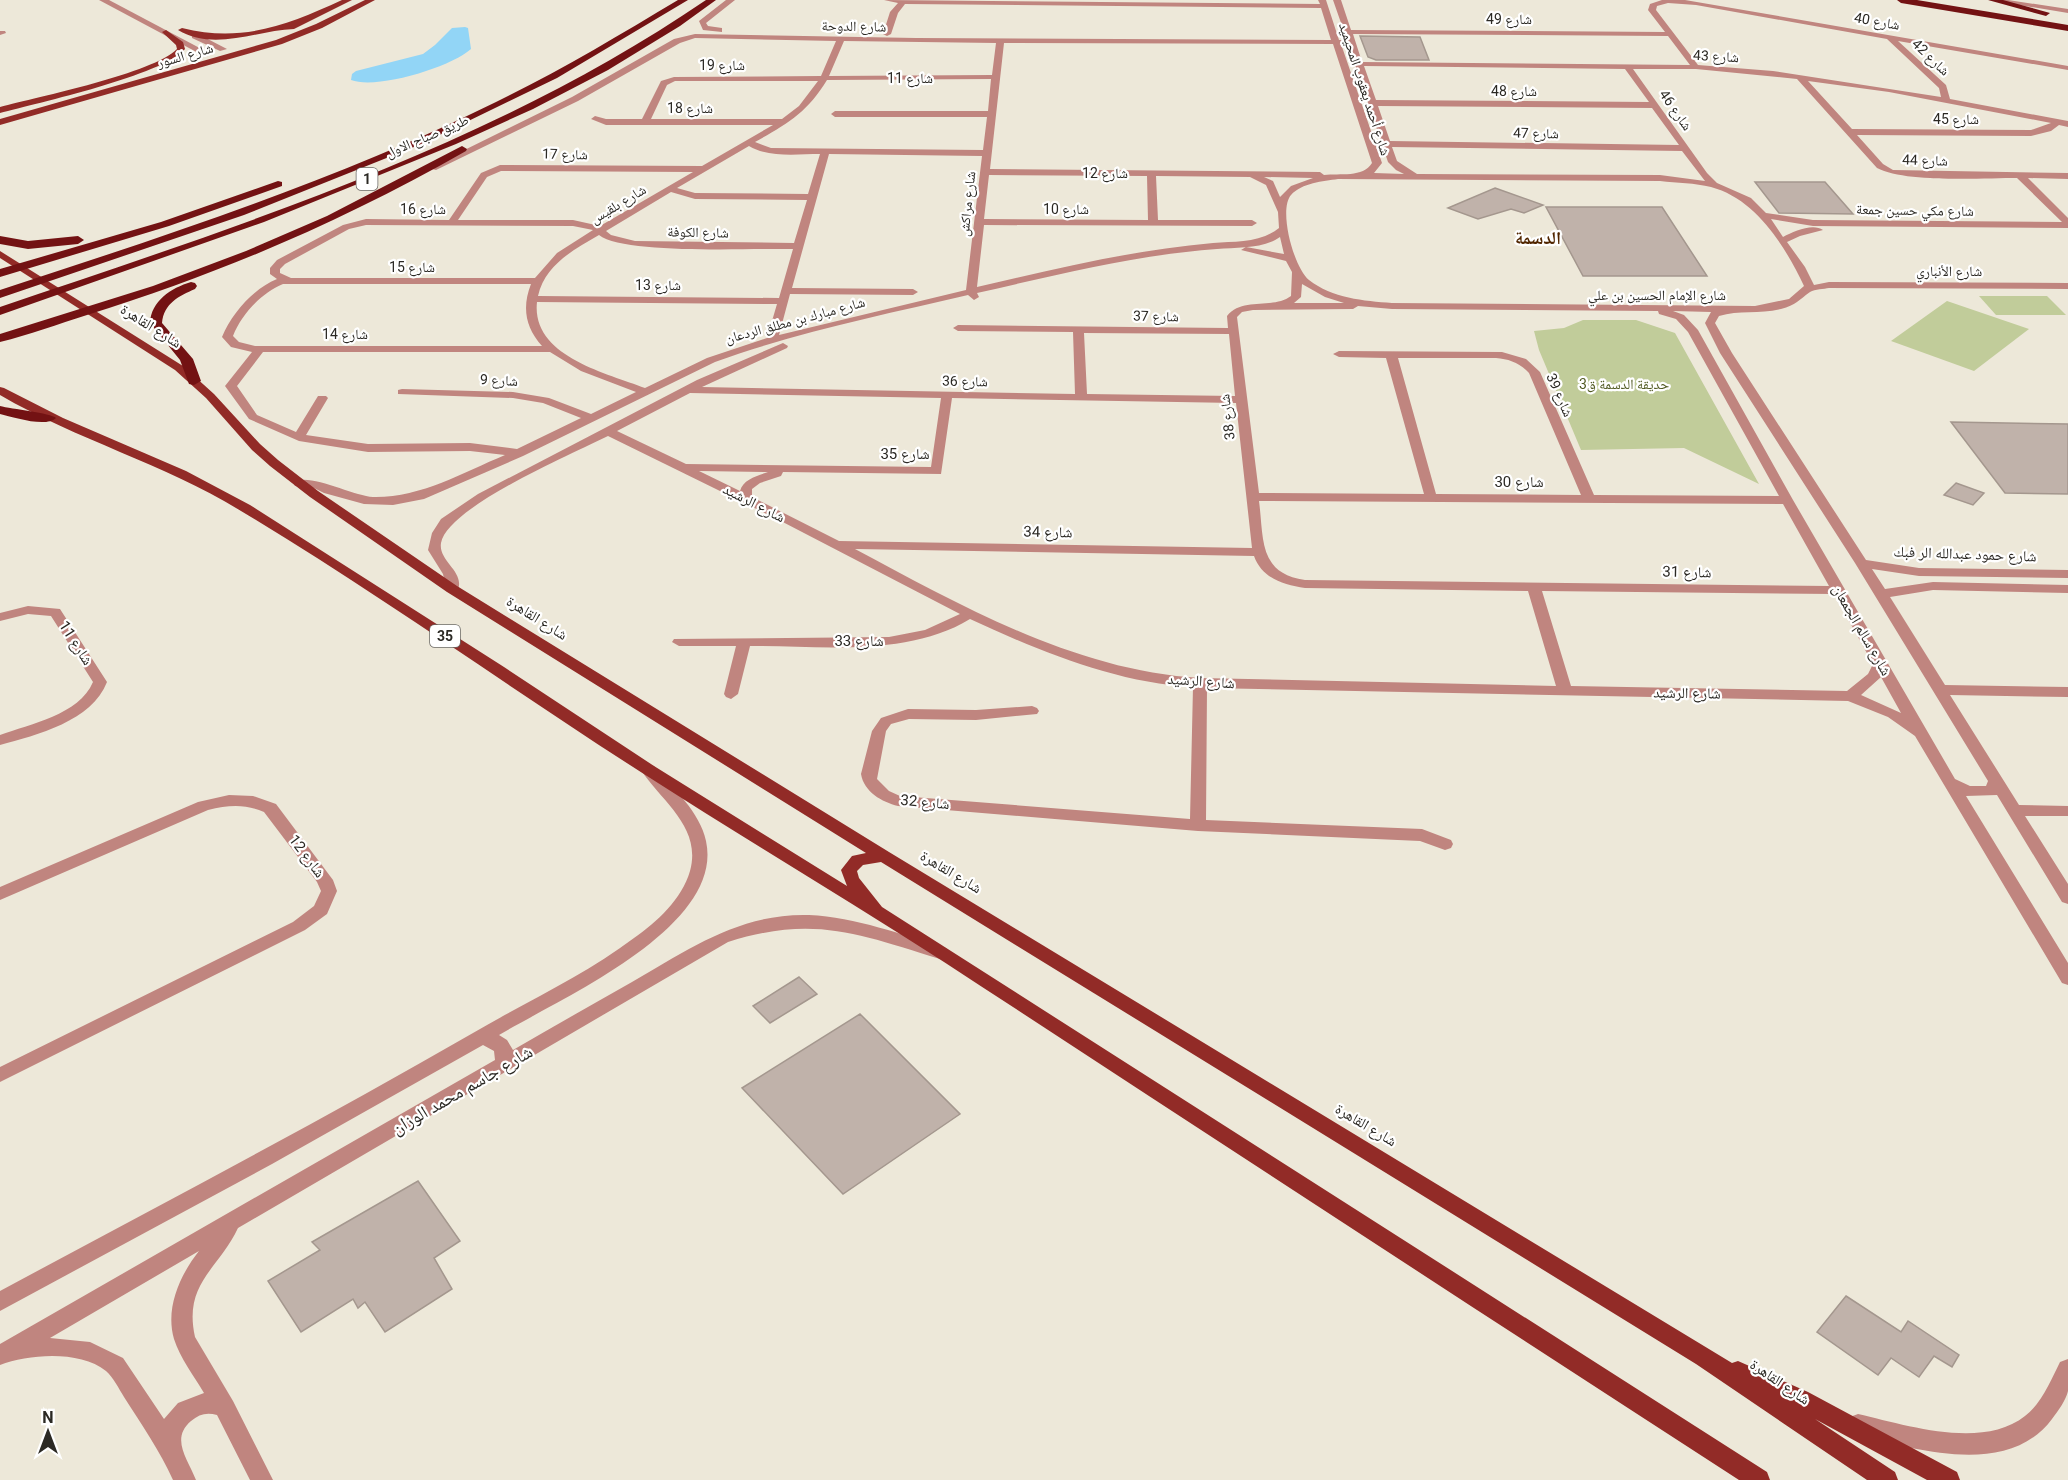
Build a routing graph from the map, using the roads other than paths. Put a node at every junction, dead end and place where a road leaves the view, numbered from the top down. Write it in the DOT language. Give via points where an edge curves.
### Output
graph roads {
  1 [pos="103,0"];
  2 [pos="119,0"];
  3 [pos="348,0"];
  4 [pos="371,0"];
  5 [pos="684,0"];
  6 [pos="712,0"];
  7 [pos="731,0"];
  8 [pos="888,0"];
  9 [pos="1337,0"];
  10 [pos="1902,0"];
  11 [pos="1927,0"];
  12 [pos="1992,0"];
  13 [pos="904,1"];
  14 [pos="1135,3"];
  15 [pos="1323,3"];
  16 [pos="2068,11"];
  17 [pos="315,16"];
  18 [pos="2068,25"];
  19 [pos="182,30"];
  20 [pos="166,32"];
  21 [pos="887,34"];
  22 [pos="1670,34"];
  23 [pos="780,35"];
  24 [pos="917,37"];
  25 [pos="1350,37"];
  26 [pos="1890,37"];
  27 [pos="841,39"];
  28 [pos="1335,40"];
  29 [pos="999,41"];
  30 [pos="220,53"];
  31 [pos="242,53"];
  32 [pos="207,54"];
  33 [pos="1359,64"];
  34 [pos="2057,66"];
  35 [pos="1628,67"];
  36 [pos="1696,68"];
  37 [pos="2068,68"];
  38 [pos="2068,75"];
  39 [pos="995,77"];
  40 [pos="1800,77"];
  41 [pos="825,78"];
  42 [pos="545,81"];
  43 [pos="141,82"];
  44 [pos="94,84"];
  45 [pos="575,84"];
  46 [pos="1946,101"];
  47 [pos="1373,103"];
  48 [pos="1655,105"];
  49 [pos="0,110"];
  50 [pos="835,114"];
  51 [pos="991,114"];
  52 [pos="595,119"];
  53 [pos="2,121"];
  54 [pos="645,122"];
  55 [pos="786,122"];
  56 [pos="2063,123"];
  57 [pos="1850,132"];
  58 [pos="750,143"];
  59 [pos="384,144"];
  60 [pos="1387,144"];
  61 [pos="1686,148"];
  62 [pos="825,152"];
  63 [pos="986,153"];
  64 [pos="704,169"];
  65 [pos="1701,170"];
  66 [pos="984,172"];
  67 [pos="1150,173"];
  68 [pos="1225,174"];
  69 [pos="1353,175"];
  70 [pos="2019,175"];
  71 [pos="2068,176"];
  72 [pos="1425,177"];
  73 [pos="1680,180"];
  74 [pos="286,181"];
  75 [pos="1714,185"];
  76 [pos="393,187"];
  77 [pos="669,189"];
  78 [pos="254,194"];
  79 [pos="812,197"];
  80 [pos="1281,210"];
  81 [pos="1763,214"];
  82 [pos="452,222"];
  83 [pos="979,222"];
  84 [pos="1153,222"];
  85 [pos="1252,223"];
  86 [pos="2068,224"];
  87 [pos="1285,228"];
  88 [pos="601,230"];
  89 [pos="2068,232"];
  90 [pos="0,240"];
  91 [pos="1782,241"];
  92 [pos="799,246"];
  93 [pos="0,254"];
  94 [pos="248,255"];
  95 [pos="1290,259"];
  96 [pos="22,270"];
  97 [pos="1297,272"];
  98 [pos="0,273"];
  99 [pos="1806,277"];
  100 [pos="287,280"];
  101 [pos="537,281"];
  102 [pos="1829,285"];
  103 [pos="2068,286"];
  104 [pos="1808,289"];
  105 [pos="913,292"];
  106 [pos="0,294"];
  107 [pos="972,294"];
  108 [pos="785,296"];
  109 [pos="532,299"];
  110 [pos="1268,306"];
  111 [pos="1397,306"];
  112 [pos="1640,308"];
  113 [pos="84,309"];
  114 [pos="1736,309"];
  115 [pos="0,311"];
  116 [pos="958,328"];
  117 [pos="1078,330"];
  118 [pos="1233,331"];
  119 [pos="0,338"];
  120 [pos="772,340"];
  121 [pos="260,349"];
  122 [pos="553,349"];
  123 [pos="731,352"];
  124 [pos="1339,354"];
  125 [pos="1391,354"];
  126 [pos="747,361"];
  127 [pos="194,381"];
  128 [pos="0,390"];
  129 [pos="689,390"];
  130 [pos="644,391"];
  131 [pos="402,392"];
  132 [pos="947,395"];
  133 [pos="322,398"];
  134 [pos="1081,398"];
  135 [pos="1240,400"];
  136 [pos="0,410"];
  137 [pos="49,418"];
  138 [pos="591,418"];
  139 [pos="607,431"];
  140 [pos="299,437"];
  141 [pos="519,453"];
  142 [pos="1766,462"];
  143 [pos="1797,463"];
  144 [pos="683,467"];
  145 [pos="798,470"];
  146 [pos="474,474"];
  147 [pos="299,483"];
  148 [pos="503,484"];
  149 [pos="1252,497"];
  150 [pos="1431,498"];
  151 [pos="746,499"];
  152 [pos="1589,499"];
  153 [pos="1787,500"];
  154 [pos="836,545"];
  155 [pos="1259,552"];
  156 [pos="1862,562"];
  157 [pos="2068,574"];
  158 [pos="1534,587"];
  159 [pos="452,589"];
  160 [pos="2068,589"];
  161 [pos="1839,590"];
  162 [pos="1881,595"];
  163 [pos="968,615"];
  164 [pos="0,617"];
  165 [pos="744,641"];
  166 [pos="679,642"];
  167 [pos="1881,663"];
  168 [pos="1200,683"];
  169 [pos="1565,690"];
  170 [pos="1940,690"];
  171 [pos="2068,692"];
  172 [pos="731,693"];
  173 [pos="1850,696"];
  174 [pos="1032,711"];
  175 [pos="1920,733"];
  176 [pos="0,740"];
  177 [pos="649,770"];
  178 [pos="1995,782"];
  179 [pos="1952,783"];
  180 [pos="2014,810"];
  181 [pos="2068,811"];
  182 [pos="1198,825"];
  183 [pos="1445,844"];
  184 [pos="884,856"];
  185 [pos="0,894"];
  186 [pos="2068,898"];
  187 [pos="874,911"];
  188 [pos="946,955"];
  189 [pos="2068,978"];
  190 [pos="481,1037"];
  191 [pos="504,1066"];
  192 [pos="0,1076"];
  193 [pos="232,1221"];
  194 [pos="0,1302"];
  195 [pos="4,1353"];
  196 [pos="1704,1357"];
  197 [pos="2068,1370"];
  198 [pos="225,1408"];
  199 [pos="1842,1421"];
  200 [pos="169,1446"];
  201 [pos="185,1480"];
  202 [pos="262,1480"];
  203 [pos="1759,1480"];
  204 [pos="1887,1480"];
  205 [pos="1949,1480"];
  1 -- 20 [label="street"];
  2 -- 19 [label="street"];
  3 -- 17 [label="main road, شارع السور"];
  4 -- 31 [label="main road, شارع السور" via="300,34"];
  5 -- 42 [label="highway, طريق صباح الاول / 1"];
  6 -- 45 [label="highway, طريق صباح الاول / 1" via="677,25"];
  7 -- 23 [label="street, شارع الدوحة" via="704,20 704,26"];
  8 -- 13 [label="street"];
  9 -- 25 [label="street, شارع أحمد يعقوب المحيميد"];
  10 -- 18 [label="highway"];
  11 -- 18 [label="highway"];
  12 -- 16 [label="street"];
  12 -- 18 [label="highway"];
  13 -- 14 [label="street"];
  13 -- 21 [label="street" via="894,12"];
  14 -- 15 [label="street"];
  15 -- 28 [label="street, شارع أحمد يعقوب المحيميد"];
  17 -- 19 [label="main road" via="240,37 209,38"];
  17 -- 30 [label="main road, شارع السور"];
  19 -- 30 [label="street"];
  20 -- 32 [label="street"];
  20 -- 44 [label="main road" via="180,44 177,54 161,63"];
  21 -- 23 [label="street, شارع الدوحة"];
  21 -- 24 [label="street, شارع الدوحة"];
  22 -- 25 [label="street, شارع 49"];
  22 -- 26 [label="street, شارع 40" via="1652,10 1654,4 1696,3"];
  22 -- 36 [label="street, شارع 40"];
  23 -- 27 [label="street, شارع الدوحة"];
  23 -- 76 [label="street, شارع الدوحة" via="710,34 681,39 575,99"];
  24 -- 27 [label="street, شارع الدوحة"];
  24 -- 28 [label="street, شارع الدوحة"];
  24 -- 29 [label="street, شارع الدوحة"];
  25 -- 28 [label="street, شارع الدوحة"];
  25 -- 33 [label="street, شارع أحمد يعقوب المحيميد"];
  26 -- 34 [label="street, شارع 40"];
  26 -- 46 [label="street, شارع 42" via="1943,87"];
  27 -- 41 [label="street, شارع بلقيس"];
  28 -- 29 [label="street, شارع الدوحة"];
  28 -- 69 [label="street, شارع أحمد يعقوب المحيميد" via="1377,163 1372,171"];
  29 -- 39 [label="street, شارع مراكش"];
  30 -- 31 [label="main road"];
  30 -- 32 [label="main road, شارع السور"];
  30 -- 43 [label="main road"];
  31 -- 43 [label="main road, شارع السور"];
  32 -- 44 [label="main road, شارع السور"];
  33 -- 35 [label="street, شارع 43"];
  33 -- 47 [label="street, شارع أحمد يعقوب المحيميد"];
  34 -- 37 [label="street, شارع 40"];
  34 -- 38 [label="street"];
  35 -- 36 [label="street, شارع 43"];
  35 -- 48 [label="street, شارع 46"];
  36 -- 40 [label="street, شارع 43"];
  39 -- 41 [label="street, شارع 11"];
  39 -- 51 [label="street, شارع مراكش"];
  40 -- 46 [label="street, شارع 43"];
  40 -- 57 [label="street, شارع 44"];
  41 -- 54 [label="street, شارع 19" via="674,79 664,83"];
  41 -- 55 [label="street, شارع بلقيس" via="807,104"];
  42 -- 59 [label="highway"];
  42 -- 106 [label="highway, طريق صباح الاول / 1" via="376,159 252,208"];
  43 -- 53 [label="main road, شارع السور"];
  44 -- 49 [label="main road, شارع السور"];
  45 -- 76 [label="highway" via="552,101"];
  45 -- 115 [label="highway, طريق صباح الاول / 1" via="361,181 205,241"];
  46 -- 56 [label="street, شارع 43"];
  47 -- 48 [label="street, شارع 48"];
  47 -- 60 [label="street, شارع أحمد يعقوب المحيميد"];
  48 -- 61 [label="street, شارع 46"];
  50 -- 51 [label="street"];
  51 -- 63 [label="street, شارع مراكش"];
  52 -- 54 [label="street, شارع 18"];
  54 -- 55 [label="street, شارع 18"];
  55 -- 58 [label="street, شارع بلقيس"];
  56 -- 57 [label="street, شارع 45" via="2031,133"];
  57 -- 70 [label="street, شارع 44" via="1880,166 1896,173"];
  58 -- 62 [label="street" via="766,150"];
  58 -- 64 [label="street, شارع بلقيس"];
  60 -- 61 [label="street, شارع 47"];
  60 -- 72 [label="street, شارع أحمد يعقوب المحيميد" via="1397,167"];
  61 -- 65 [label="street, شارع 46"];
  62 -- 63 [label="street"];
  62 -- 79 [label="street"];
  63 -- 66 [label="street, شارع مراكش"];
  64 -- 77 [label="street, شارع بلقيس"];
  64 -- 82 [label="street, شارع 17" via="496,169 484,175"];
  65 -- 73 [label="street"];
  65 -- 75 [label="street, شارع 46"];
  66 -- 67 [label="street, شارع 12"];
  66 -- 83 [label="street, شارع مراكش"];
  67 -- 68 [label="street, شارع 12"];
  67 -- 84 [label="street"];
  68 -- 69 [label="street, شارع 12"];
  68 -- 80 [label="street, شارع 12" via="1268,182"];
  69 -- 72 [label="street"];
  69 -- 80 [label="street" via="1300,186 1285,197"];
  70 -- 71 [label="street, شارع 44"];
  70 -- 86 [label="street"];
  72 -- 73 [label="street"];
  73 -- 75 [label="street"];
  74 -- 78 [label="highway"];
  75 -- 81 [label="street" via="1748,200"];
  76 -- 94 [label="highway"];
  77 -- 79 [label="street" via="695,196"];
  77 -- 88 [label="street, شارع بلقيس"];
  78 -- 90 [label="highway" via="80,240 40,245"];
  78 -- 96 [label="highway"];
  79 -- 92 [label="street"];
  80 -- 87 [label="street, شارع الإمام الحسين بن علي"];
  81 -- 86 [label="street, شارع مكي حسين جمعة" via="1813,223"];
  81 -- 91 [label="street"];
  82 -- 88 [label="street, شارع 16" via="573,223"];
  82 -- 100 [label="street, شارع 16" via="366,222 349,226 278,264 275,274"];
  83 -- 84 [label="street, شارع 10"];
  83 -- 107 [label="street, شارع مراكش"];
  84 -- 85 [label="street, شارع 10"];
  87 -- 95 [label="street, شارع الإمام الحسين بن علي"];
  87 -- 107 [label="street, شارع مبارك بن مطلق الردعان" via="1262,242 1131,255"];
  88 -- 92 [label="street, شارع الكوفة" via="612,239 641,244"];
  88 -- 101 [label="street, شارع بلقيس" via="556,258"];
  89 -- 91 [label="street, شارع مكي حسين جمعة" via="1820,230 1798,233"];
  91 -- 99 [label="street"];
  92 -- 108 [label="street"];
  93 -- 96 [label="main road, شارع القاهرة"];
  94 -- 113 [label="highway" via="177,282"];
  94 -- 127 [label="highway" via="231,268 177,292 159,308 156,323 186,359"];
  95 -- 97 [label="street, شارع الإمام الحسين بن علي"];
  95 -- 107 [label="street, شارع مبارك بن مطلق الردعان" via="1240,250 1152,257"];
  96 -- 98 [label="highway"];
  96 -- 113 [label="main road, شارع القاهرة"];
  97 -- 110 [label="street" via="1295,298"];
  97 -- 111 [label="street, شارع الإمام الحسين بن علي" via="1309,285 1330,295"];
  99 -- 102 [label="street, شارع الأنباري"];
  99 -- 104 [label="street"];
  100 -- 101 [label="street, شارع 15"];
  100 -- 121 [label="street, شارع 14" via="260,292 227,335 229,342 236,345"];
  101 -- 109 [label="street, شارع بلقيس"];
  102 -- 103 [label="street, شارع الأنباري"];
  102 -- 104 [label="street, شارع الأنباري"];
  104 -- 114 [label="street, شارع الإمام الحسين بن علي" via="1784,304"];
  105 -- 108 [label="street, شارع 13"];
  107 -- 120 [label="street, شارع مبارك بن مطلق الردعان"];
  107 -- 126 [label="street, شارع مبارك بن مطلق الردعان" via="813,335"];
  108 -- 109 [label="street, شارع 13"];
  108 -- 120 [label="street"];
  109 -- 122 [label="street, شارع بلقيس" via="536,333"];
  110 -- 111 [label="street"];
  110 -- 118 [label="street" via="1235,312"];
  111 -- 112 [label="street, شارع الإمام الحسين بن علي"];
  112 -- 114 [label="street, شارع الإمام الحسين بن علي"];
  112 -- 142 [label="street, شارع سالم الجمعان" via="1675,315 1690,326"];
  113 -- 119 [label="highway"];
  113 -- 127 [label="main road, شارع القاهرة" via="163,357"];
  114 -- 143 [label="street" via="1715,315 1710,325"];
  116 -- 117 [label="street, شارع 37"];
  117 -- 118 [label="street, شارع 37"];
  117 -- 134 [label="street"];
  118 -- 135 [label="street, شارع 38"];
  120 -- 123 [label="street, شارع مبارك بن مطلق الردعان"];
  121 -- 122 [label="street, شارع 14"];
  121 -- 140 [label="street" via="231,386 253,417"];
  122 -- 130 [label="street, شارع بلقيس" via="594,372"];
  123 -- 126 [label="street"];
  123 -- 130 [label="street, شارع مبارك بن مطلق الردعان"];
  124 -- 125 [label="street, شارع 39"];
  125 -- 150 [label="street"];
  125 -- 152 [label="street, شارع 39" via="1496,355 1525,363 1534,372"];
  126 -- 129 [label="street, شارع مبارك بن مطلق الردعان"];
  127 -- 147 [label="main road, شارع القاهرة" via="256,447"];
  128 -- 137 [label="main road, 35"];
  129 -- 132 [label="street, شارع 36"];
  129 -- 139 [label="street, شارع مبارك بن مطلق الردعان"];
  130 -- 138 [label="street, شارع مبارك بن مطلق الردعان"];
  131 -- 138 [label="street, شارع 9" via="513,394 545,400"];
  132 -- 134 [label="street, شارع 36"];
  132 -- 145 [label="street, شارع 35" via="937,471"];
  133 -- 140 [label="street"];
  134 -- 135 [label="street, شارع 36"];
  135 -- 149 [label="street, شارع 38"];
  136 -- 137 [label="highway"];
  137 -- 177 [label="main road, 35" via="205,483"];
  138 -- 141 [label="street, شارع مبارك بن مطلق الردعان"];
  139 -- 144 [label="street, شارع الرشيد"];
  139 -- 148 [label="street, شارع مبارك بن مطلق الردعان"];
  140 -- 141 [label="street" via="368,448 470,447"];
  141 -- 146 [label="street, شارع مبارك بن مطلق الردعان"];
  142 -- 143 [label="street" via="1774,456 1788,457"];
  142 -- 153 [label="street, شارع سالم الجمعان"];
  143 -- 156 [label="street"];
  144 -- 145 [label="street, شارع 35"];
  144 -- 151 [label="street, شارع الرشيد"];
  145 -- 151 [label="street, شارع 35" via="756,480 746,488"];
  146 -- 147 [label="street, شارع مبارك بن مطلق الردعان" via="420,496 393,501 364,500 318,484"];
  146 -- 148 [label="street" via="472,483 481,488"];
  147 -- 159 [label="main road, شارع القاهرة"];
  148 -- 159 [label="street, شارع مبارك بن مطلق الردعان" via="443,523 437,535 433,552 450,574"];
  149 -- 150 [label="street, شارع 30"];
  149 -- 155 [label="street, شارع 38"];
  150 -- 152 [label="street, شارع 30"];
  151 -- 154 [label="street, شارع الرشيد"];
  152 -- 153 [label="street, شارع 30"];
  153 -- 161 [label="street, شارع سالم الجمعان"];
  154 -- 155 [label="street, شارع 34"];
  154 -- 163 [label="street, شارع الرشيد"];
  155 -- 158 [label="street, شارع 31" via="1263,565 1272,573 1303,585"];
  156 -- 157 [label="street, شارع حمود عبدالله الر فبك" via="1919,572"];
  156 -- 162 [label="street"];
  158 -- 161 [label="street, شارع 31"];
  158 -- 169 [label="street"];
  159 -- 184 [label="main road, شارع القاهرة"];
  160 -- 162 [label="street" via="1933,586"];
  161 -- 167 [label="street, شارع سالم الجمعان"];
  162 -- 170 [label="street"];
  163 -- 165 [label="street, شارع 33" via="940,630 908,639"];
  163 -- 168 [label="street, شارع الرشيد" via="1068,655 1151,677"];
  164 -- 176 [label="street, شارع 11" via="28,610 55,612 100,681 90,700 77,710"];
  165 -- 166 [label="street, شارع 33"];
  165 -- 172 [label="street"];
  167 -- 173 [label="street" via="1874,677"];
  167 -- 175 [label="street, شارع سالم الجمعان"];
  168 -- 169 [label="street, شارع الرشيد"];
  168 -- 182 [label="street"];
  169 -- 173 [label="street, شارع الرشيد"];
  170 -- 171 [label="street"];
  170 -- 178 [label="street"];
  173 -- 175 [label="street, شارع الرشيد" via="1880,707"];
  174 -- 182 [label="street, شارع 32" via="892,717 879,731 869,774 872,786 898,801"];
  175 -- 179 [label="street, شارع سالم الجمعان"];
  177 -- 187 [label="main road, 35"];
  177 -- 190 [label="street" via="692,821 697,833 700,859 691,889 681,905 651,935"];
  178 -- 179 [label="street" via="1990,790 1977,793"];
  178 -- 180 [label="street"];
  179 -- 189 [label="street, شارع سالم الجمعان"];
  180 -- 181 [label="street"];
  180 -- 186 [label="street"];
  182 -- 183 [label="street, شارع 32" via="1422,835"];
  184 -- 187 [label="main road" via="858,860 849,870 852,881 866,894"];
  184 -- 196 [label="main road, شارع القاهرة"];
  185 -- 192 [label="street, شارع 12" via="204,806 242,799 270,808 325,879 329,891 321,910 299,926"];
  187 -- 188 [label="main road"];
  188 -- 191 [label="street, شارع جاسم محمد الوزان" via="847,924 805,920 763,925 703,947"];
  188 -- 203 [label="main road"];
  190 -- 191 [label="street" via="494,1039 502,1046 506,1055"];
  190 -- 194 [label="street"];
  191 -- 193 [label="street, شارع جاسم محمد الوزان"];
  193 -- 195 [label="street, شارع جاسم محمد الوزان"];
  193 -- 198 [label="street" via="200,1265 182,1311 185,1340"];
  195 -- 200 [label="street" via="68,1347 102,1355 115,1365"];
  196 -- 199 [label="main road"];
  196 -- 204 [label="main road, شارع القاهرة"];
  197 -- 199 [label="street" via="2051,1402 2033,1424 1989,1442 1934,1442"];
  198 -- 200 [label="street" via="205,1403 187,1411 173,1425"];
  198 -- 202 [label="street"];
  199 -- 205 [label="main road"];
  200 -- 201 [label="street"];
}
